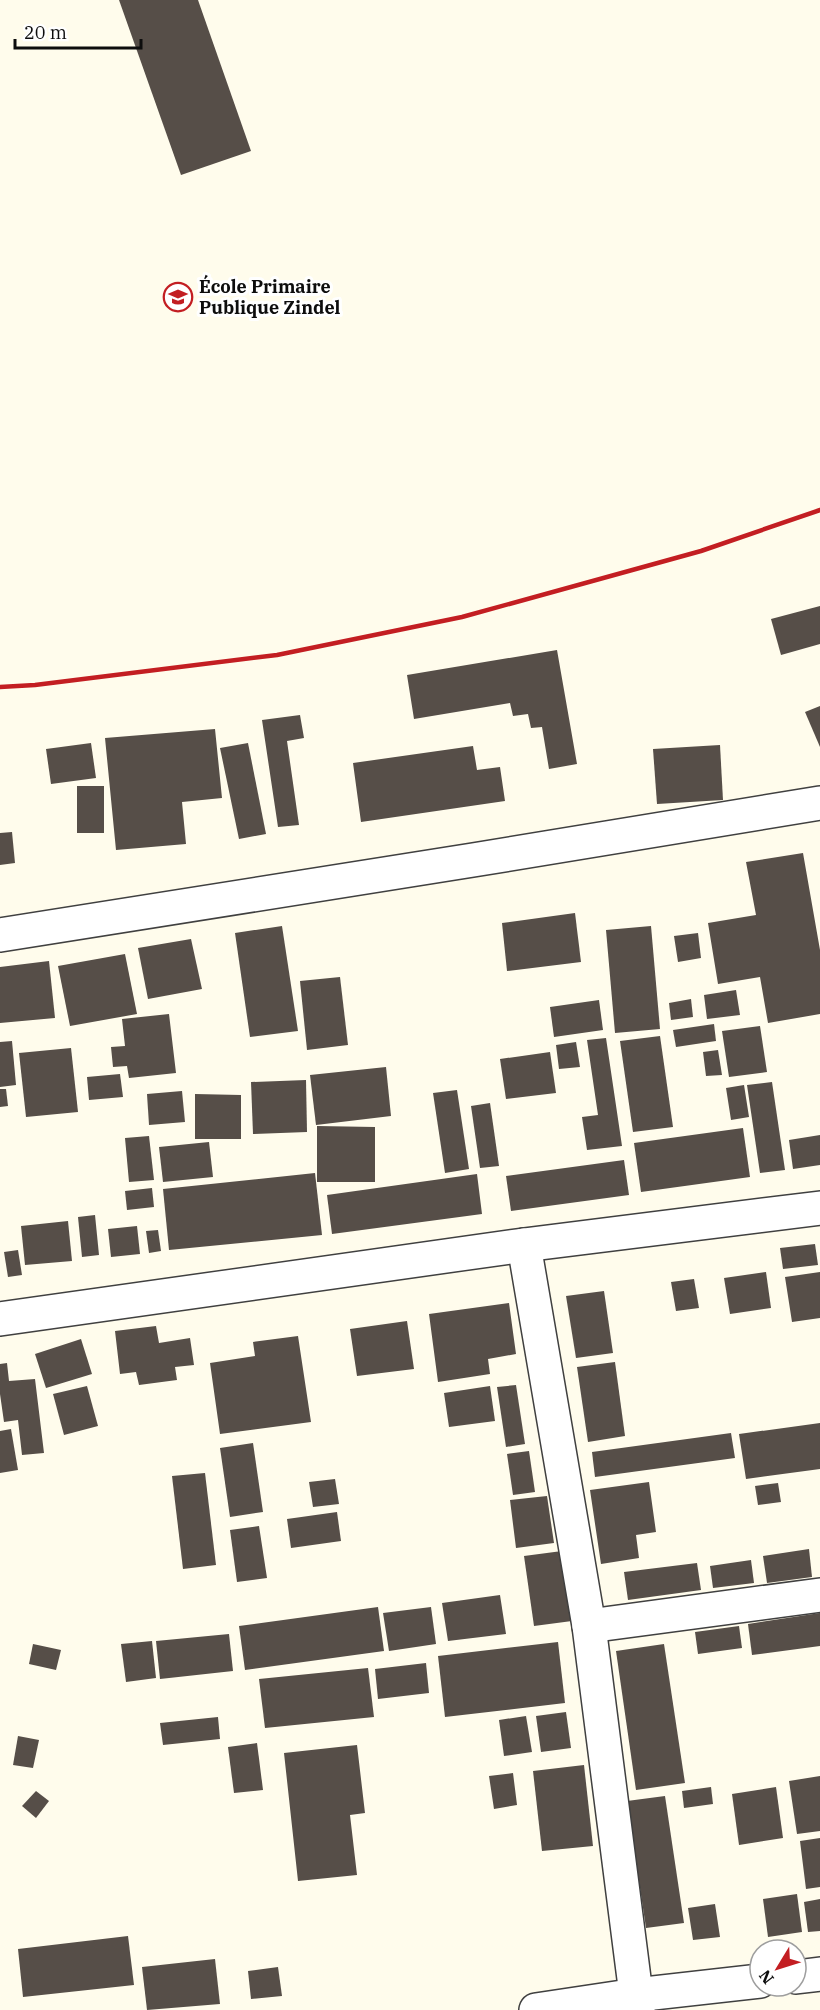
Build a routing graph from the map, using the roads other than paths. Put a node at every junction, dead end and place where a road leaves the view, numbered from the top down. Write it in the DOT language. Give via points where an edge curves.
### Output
graph roads {
  1 [pos="820,803"];
  2 [pos="0,935"];
  3 [pos="820,1208"];
  4 [pos="524,1245"];
  5 [pos="0,1318"];
  6 [pos="820,1595"];
  7 [pos="589,1626"];
  8 [pos="748,1983"];
  9 [pos="637,2003"];
  10 [pos="536,2010"];
  1 -- 2 [label="street"];
  3 -- 4 [label="street"];
  4 -- 5 [label="street"];
  4 -- 7 [label="street"];
  6 -- 7 [label="street"];
  7 -- 9 [label="street"];
  8 -- 9 [label="street"];
  9 -- 10 [label="street"];
}
